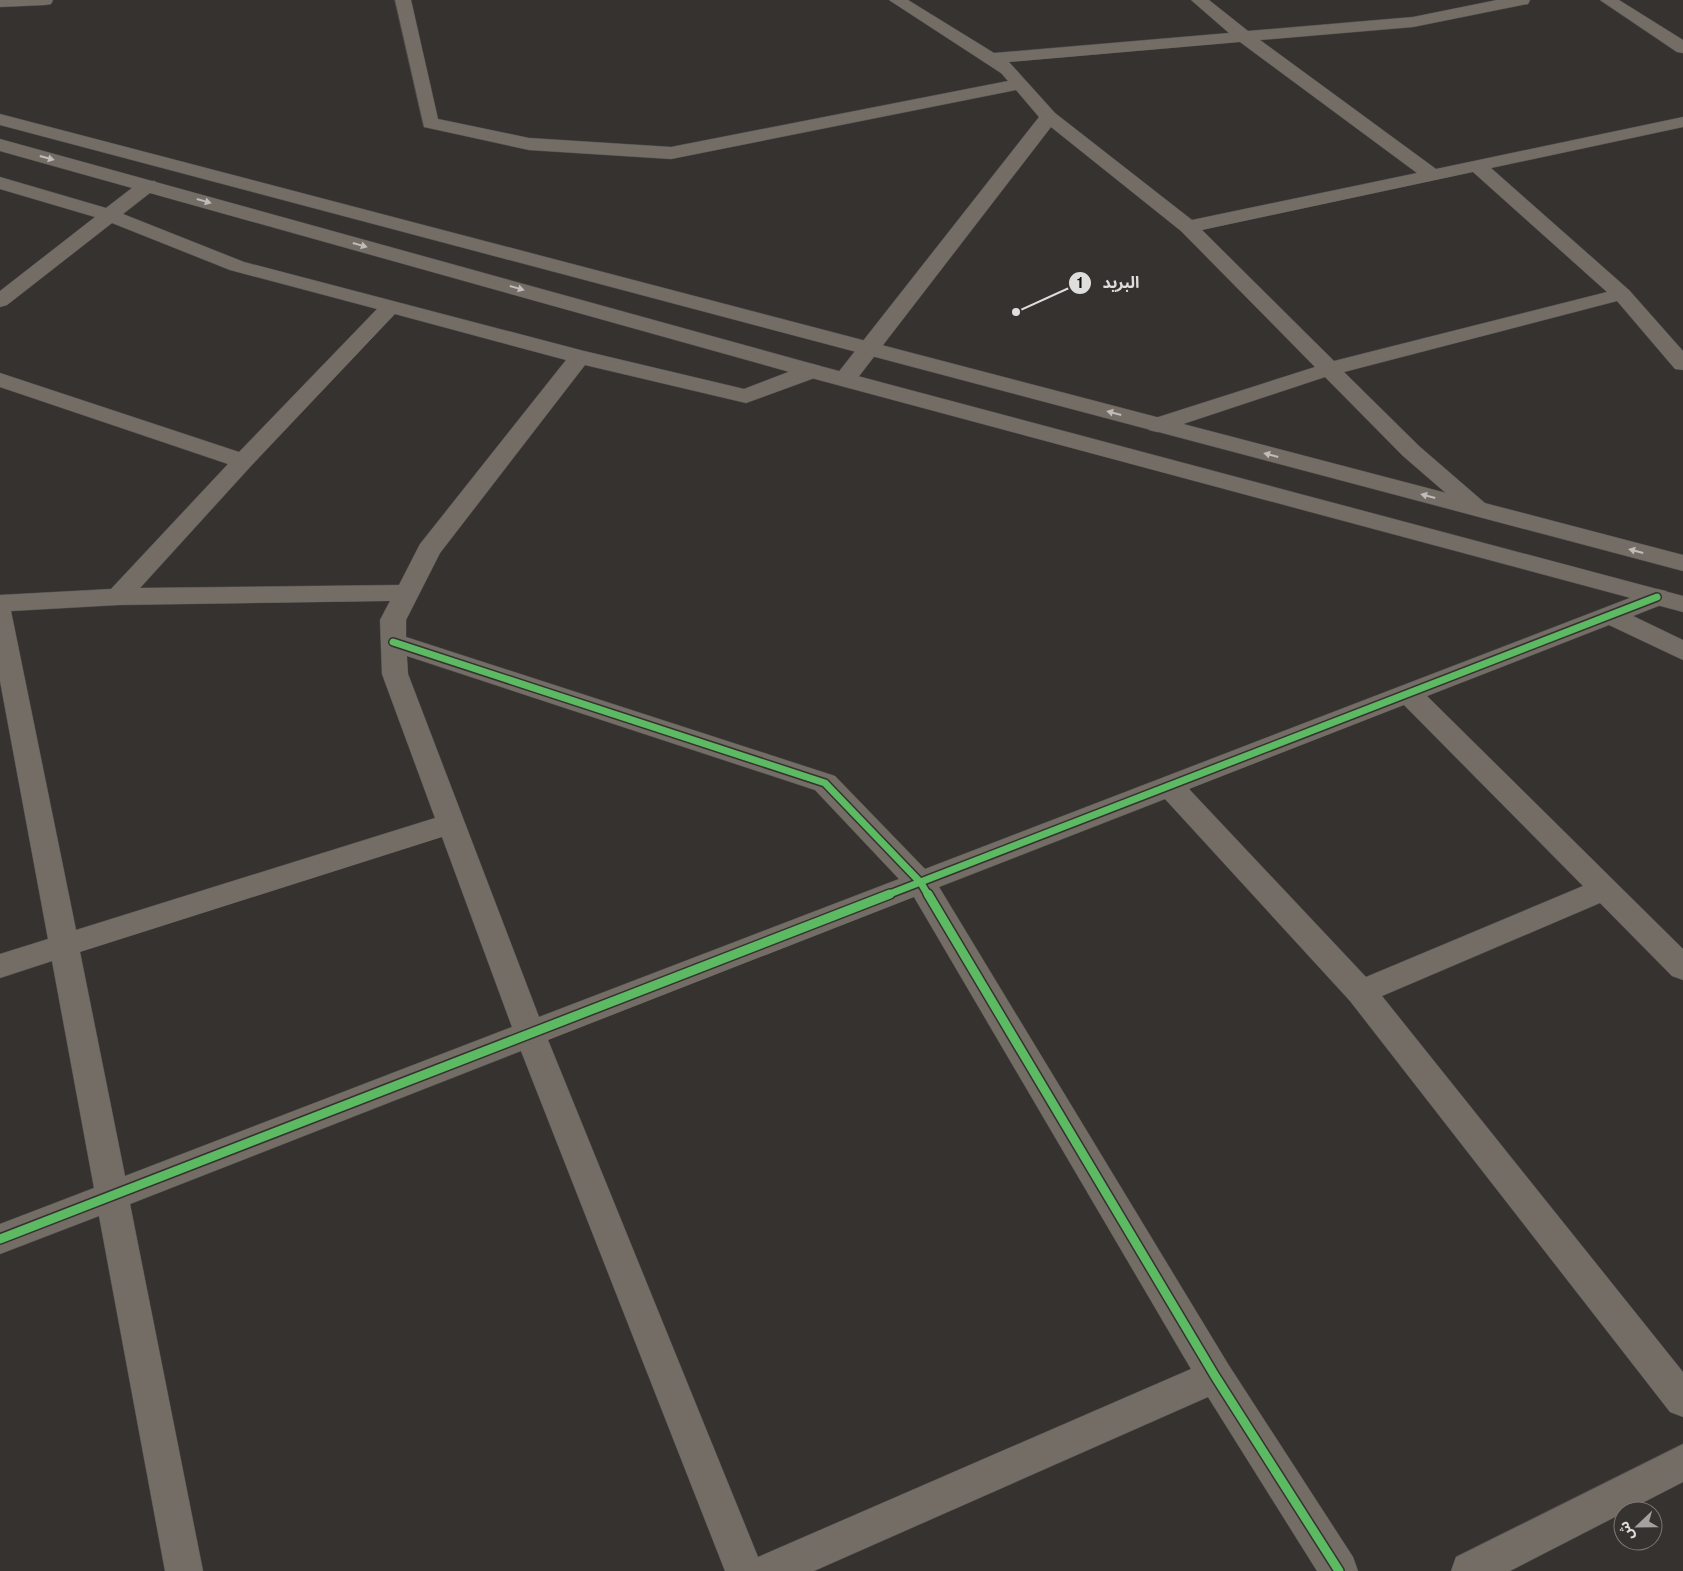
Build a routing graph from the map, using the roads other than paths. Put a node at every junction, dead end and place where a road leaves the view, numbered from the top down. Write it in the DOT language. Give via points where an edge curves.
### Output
graph roads {
  1 [pos="45,0"];
  2 [pos="403,0"];
  3 [pos="897,0"];
  4 [pos="1199,0"];
  5 [pos="1522,0"];
  6 [pos="1608,0"];
  7 [pos="0,2"];
  8 [pos="1244,37"];
  9 [pos="1683,48"];
  10 [pos="989,59"];
  11 [pos="1019,84"];
  12 [pos="1048,117"];
  13 [pos="0,119"];
  14 [pos="1683,122"];
  15 [pos="0,145"];
  16 [pos="1477,166"];
  17 [pos="1432,175"];
  18 [pos="0,183"];
  19 [pos="148,185"];
  20 [pos="109,215"];
  21 [pos="1188,227"];
  22 [pos="1622,294"];
  23 [pos="0,301"];
  24 [pos="391,307"];
  25 [pos="870,349"];
  26 [pos="580,357"];
  27 [pos="1683,364"];
  28 [pos="1329,369"];
  29 [pos="812,371"];
  30 [pos="845,379"];
  31 [pos="0,380"];
  32 [pos="1158,425"];
  33 [pos="243,461"];
  34 [pos="1478,509"];
  35 [pos="1683,563"];
  36 [pos="407,593"];
  37 [pos="118,597"];
  38 [pos="1670,601"];
  39 [pos="0,603"];
  40 [pos="0,612"];
  41 [pos="1610,615"];
  42 [pos="393,642"];
  43 [pos="1683,651"];
  44 [pos="1408,694"];
  45 [pos="1170,786"];
  46 [pos="452,823"];
  47 [pos="921,882"];
  48 [pos="1604,889"];
  49 [pos="64,946"];
  50 [pos="0,966"];
  51 [pos="1683,968"];
  52 [pos="1360,992"];
  53 [pos="530,1034"];
  54 [pos="112,1195"];
  55 [pos="0,1239"];
  56 [pos="1215,1376"];
  57 [pos="1683,1400"];
  58 [pos="1683,1462"];
  59 [pos="184,1571"];
  60 [pos="744,1571"];
  61 [pos="770,1571"];
  62 [pos="1339,1571"];
  63 [pos="1470,1571"];
  1 -- 7 [label="street"];
  2 -- 11 [label="street" via="430,123 529,144 671,153"];
  3 -- 10 [label="street"];
  4 -- 8 [label="street"];
  5 -- 8 [label="street" via="1413,22"];
  6 -- 9 [label="street"];
  8 -- 10 [label="street"];
  8 -- 17 [label="street"];
  10 -- 11 [label="street" via="1007,69"];
  11 -- 12 [label="street"];
  12 -- 21 [label="street"];
  12 -- 25 [label="street"];
  13 -- 25 [label="main road"];
  14 -- 16 [label="street"];
  15 -- 19 [label="main road, one-way"];
  16 -- 17 [label="street"];
  16 -- 22 [label="street"];
  17 -- 21 [label="street"];
  18 -- 20 [label="street"];
  19 -- 20 [label="street"];
  19 -- 29 [label="main road, one-way"];
  20 -- 23 [label="street"];
  20 -- 24 [label="street" via="237,266"];
  21 -- 28 [label="street"];
  22 -- 27 [label="street"];
  22 -- 28 [label="street"];
  24 -- 26 [label="street"];
  24 -- 33 [label="street"];
  25 -- 30 [label="street"];
  32 -- 25 [label="main road, one-way"];
  26 -- 29 [label="street" via="746,396"];
  26 -- 36 [label="street" via="429,550"];
  28 -- 32 [label="street"];
  28 -- 34 [label="street" via="1411,451"];
  29 -- 30 [label="main road"];
  30 -- 38 [label="main road"];
  31 -- 33 [label="street"];
  34 -- 32 [label="main road, one-way"];
  33 -- 37 [label="street"];
  35 -- 34 [label="main road, one-way"];
  36 -- 37 [label="street"];
  36 -- 42 [label="street" via="393,620"];
  37 -- 39 [label="street"];
  38 -- 41 [label="street"];
  40 -- 49 [label="street"];
  41 -- 43 [label="street"];
  41 -- 44 [label="street"];
  42 -- 46 [label="street" via="395,674"];
  42 -- 47 [label="street" via="824,782"];
  44 -- 45 [label="street"];
  44 -- 48 [label="street"];
  45 -- 47 [label="street"];
  45 -- 52 [label="street"];
  46 -- 49 [label="street"];
  46 -- 53 [label="street"];
  47 -- 53 [label="street"];
  47 -- 56 [label="street"];
  48 -- 51 [label="street"];
  48 -- 52 [label="street"];
  49 -- 50 [label="street"];
  49 -- 54 [label="street"];
  52 -- 57 [label="street"];
  53 -- 54 [label="street"];
  53 -- 60 [label="street"];
  54 -- 55 [label="street"];
  54 -- 59 [label="street"];
  56 -- 61 [label="street"];
  56 -- 62 [label="street"];
  58 -- 63 [label="street"];
}
